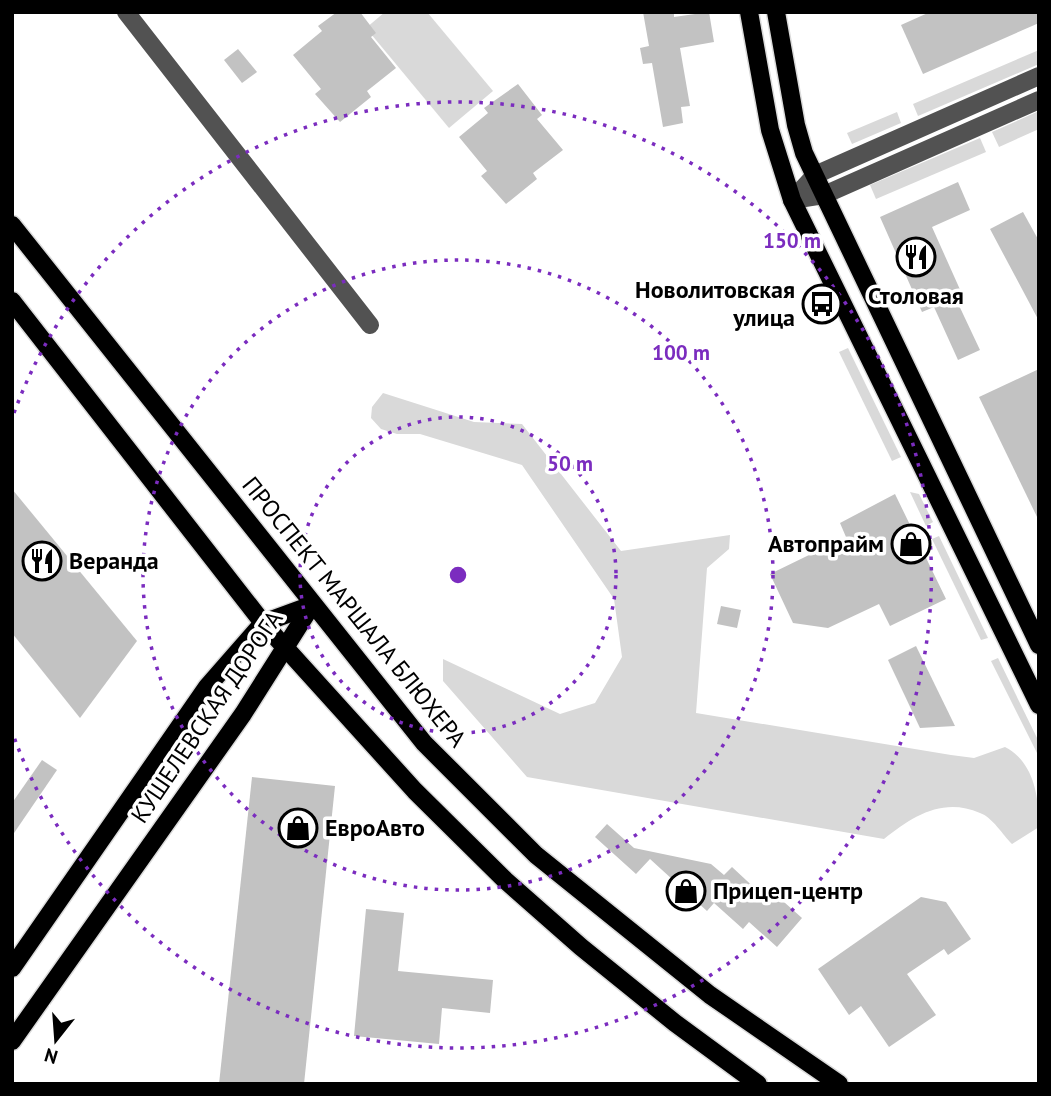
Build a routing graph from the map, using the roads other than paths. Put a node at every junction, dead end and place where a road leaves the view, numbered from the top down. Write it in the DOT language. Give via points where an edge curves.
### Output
graph roads {
  1 [pos="126,12"];
  2 [pos="749,12"];
  3 [pos="776,12"];
  4 [pos="1039,76"];
  5 [pos="1039,100"];
  6 [pos="815,175"];
  7 [pos="824,195"];
  8 [pos="792,200"];
  9 [pos="12,225"];
  10 [pos="12,300"];
  11 [pos="370,325"];
  12 [pos="312,605"];
  13 [pos="263,623"];
  14 [pos="1039,645"];
  15 [pos="285,650"];
  16 [pos="1039,705"];
  17 [pos="12,968"];
  18 [pos="12,1041"];
  19 [pos="758,1084"];
  20 [pos="839,1084"];
  1 -- 11 [label="street"];
  2 -- 8 [label="main road" via="770,130"];
  3 -- 6 [label="main road" via="796,125"];
  4 -- 6 [label="street"];
  5 -- 7 [label="street"];
  6 -- 7 [label="main road"];
  6 -- 8 [label="street"];
  7 -- 8 [label="street"];
  7 -- 14 [label="main road"];
  8 -- 16 [label="main road"];
  9 -- 12 [label="main road, ПРОСПЕКТ МАРШАЛА БЛЮХЕРА"];
  10 -- 13 [label="main road"];
  12 -- 13 [label="main road, КУШЕЛЕВСКАЯ ДОРОГА"];
  12 -- 15 [label="main road, КУШЕЛЕВСКАЯ ДОРОГА"];
  12 -- 20 [label="main road, ПРОСПЕКТ МАРШАЛА БЛЮХЕРА" via="425,743 536,855 710,995"];
  13 -- 15 [label="main road"];
  13 -- 17 [label="main road, КУШЕЛЕВСКАЯ ДОРОГА" via="207,687"];
  15 -- 18 [label="main road, КУШЕЛЕВСКАЯ ДОРОГА"];
  15 -- 19 [label="main road" via="415,791 505,880 665,1015"];
}
